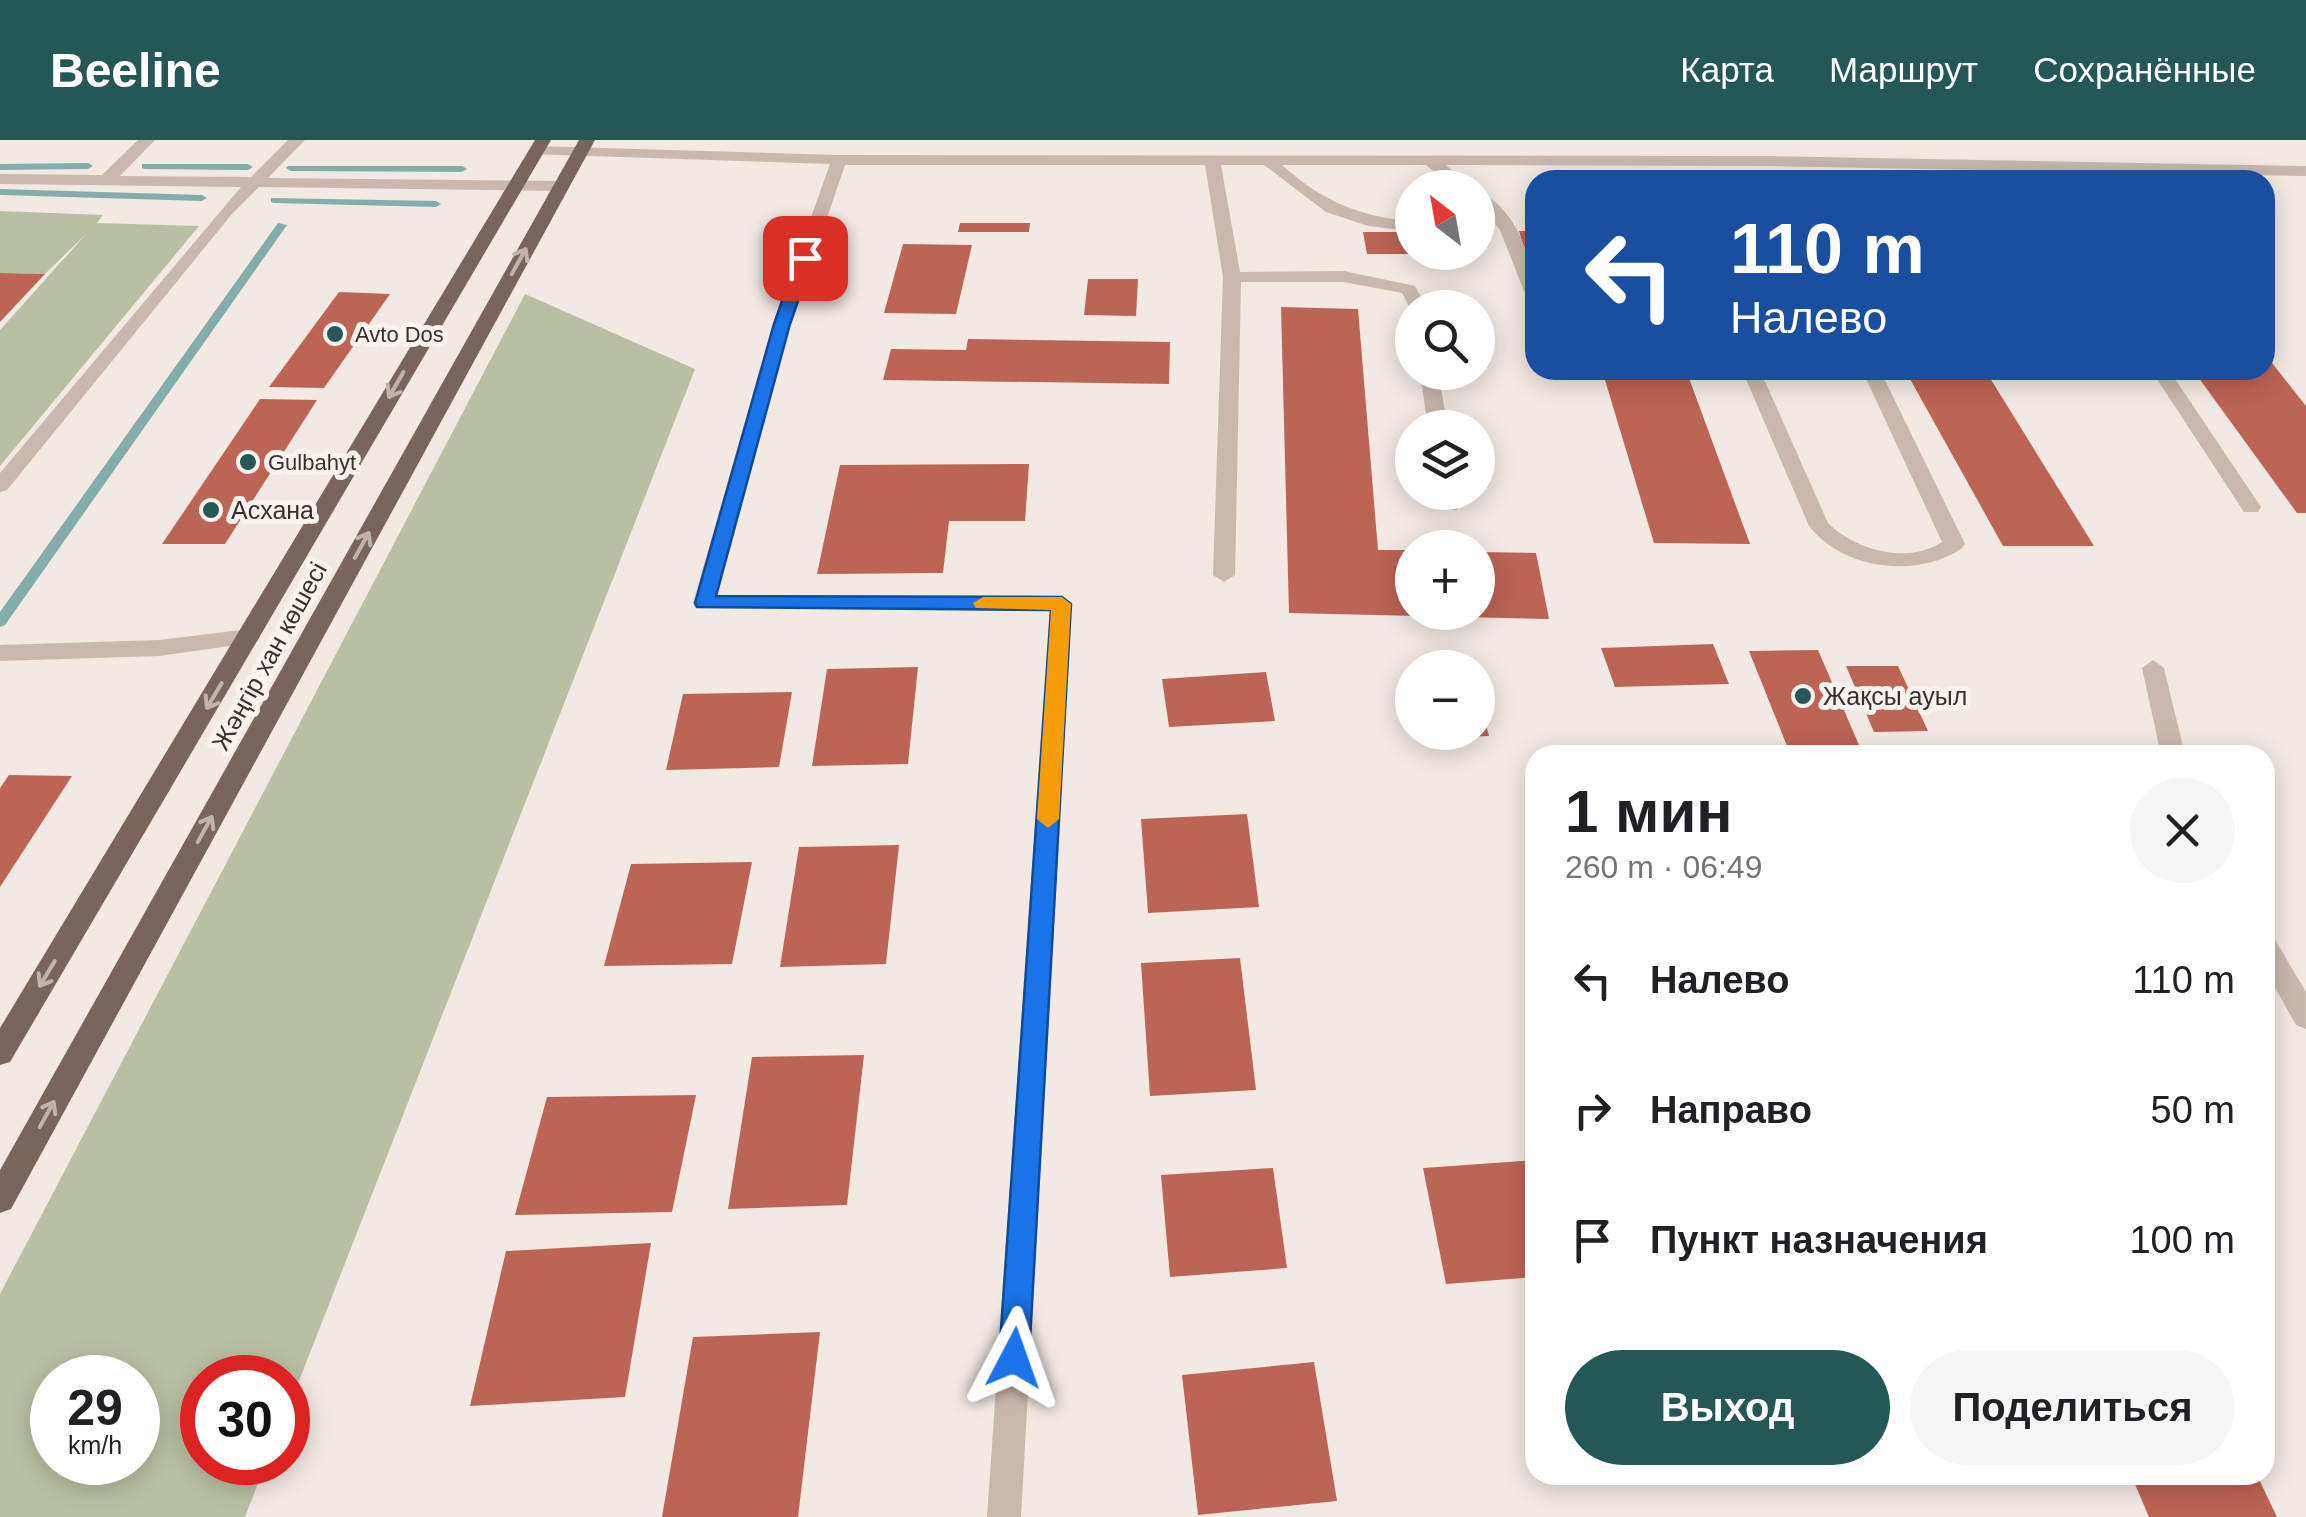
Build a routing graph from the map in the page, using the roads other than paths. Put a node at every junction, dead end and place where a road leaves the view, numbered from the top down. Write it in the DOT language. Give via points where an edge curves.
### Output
graph roads {
  1 [pos="147,140"];
  2 [pos="297,140"];
  3 [pos="895,140"];
  4 [pos="1023,140"];
  5 [pos="1248,140"];
  6 [pos="584,145"];
  7 [pos="540,146"];
  8 [pos="1212,159"];
  9 [pos="1258,159"];
  10 [pos="839,160"];
  11 [pos="890,160"];
  12 [pos="1429,160"];
  13 [pos="1018,161"];
  14 [pos="1771,161"];
  15 [pos="1442,170"];
  16 [pos="1775,170"];
  17 [pos="1939,170"];
  18 [pos="2275,171"];
  19 [pos="2306,171"];
  20 [pos="0,179"];
  21 [pos="106,180"];
  22 [pos="253,184"];
  23 [pos="514,186"];
  24 [pos="560,186"];
  25 [pos="1495,214"];
  26 [pos="1395,225"];
  27 [pos="1495,228"];
  28 [pos="1508,228"];
  29 [pos="1525,271"];
  30 [pos="1232,277"];
  31 [pos="1409,290"];
  32 [pos="1756,380"];
  33 [pos="1876,380"];
  34 [pos="2167,380"];
  35 [pos="0,486"];
  36 [pos="2251,507"];
  37 [pos="1224,575"];
  38 [pos="248,637"];
  39 [pos="0,653"];
  40 [pos="2153,668"];
  41 [pos="2172,745"];
  42 [pos="2275,963"];
  43 [pos="2306,1017"];
  44 [pos="0,1053"];
  45 [pos="0,1199"];
  46 [pos="1004,1517"];
  1 -- 21 [label="street"];
  2 -- 22 [label="street"];
  3 -- 11 [label="street"];
  4 -- 13 [label="street"];
  5 -- 9 [label="street"];
  6 -- 7 [label="street"];
  6 -- 10 [label="street"];
  6 -- 24 [label="main road, Жәңгір хан көшесі"];
  7 -- 23 [label="main road, Жәңгір хан көшесі"];
  8 -- 9 [label="street"];
  8 -- 13 [label="street"];
  8 -- 30 [label="street"];
  9 -- 12 [label="street"];
  9 -- 26 [label="street" via="1341,214"];
  10 -- 11 [label="street"];
  10 -- 46 [label="street" via="782,324 704,603 1062,604"];
  11 -- 13 [label="street"];
  12 -- 14 [label="street"];
  12 -- 15 [label="street"];
  14 -- 16 [label="street"];
  14 -- 17 [label="street"];
  18 -- 19 [label="street"];
  20 -- 21 [label="street"];
  21 -- 22 [label="street"];
  22 -- 23 [label="street"];
  22 -- 35 [label="street"];
  23 -- 24 [label="street"];
  23 -- 38 [label="main road, Жәңгір хан көшесі, one-way"];
  45 -- 24 [label="main road, Жәңгір хан көшесі, one-way"];
  25 -- 28 [label="street"];
  27 -- 28 [label="street"];
  28 -- 29 [label="street"];
  30 -- 31 [label="street" via="1365,278"];
  30 -- 37 [label="street"];
  32 -- 33 [label="street" via="1819,526 1837,543 1865,553 1943,554 1954,544"];
  34 -- 36 [label="street"];
  38 -- 39 [label="street" via="159,648"];
  38 -- 44 [label="main road, Жәңгір хан көшесі, one-way"];
  40 -- 41 [label="street"];
  42 -- 43 [label="street"];
}
